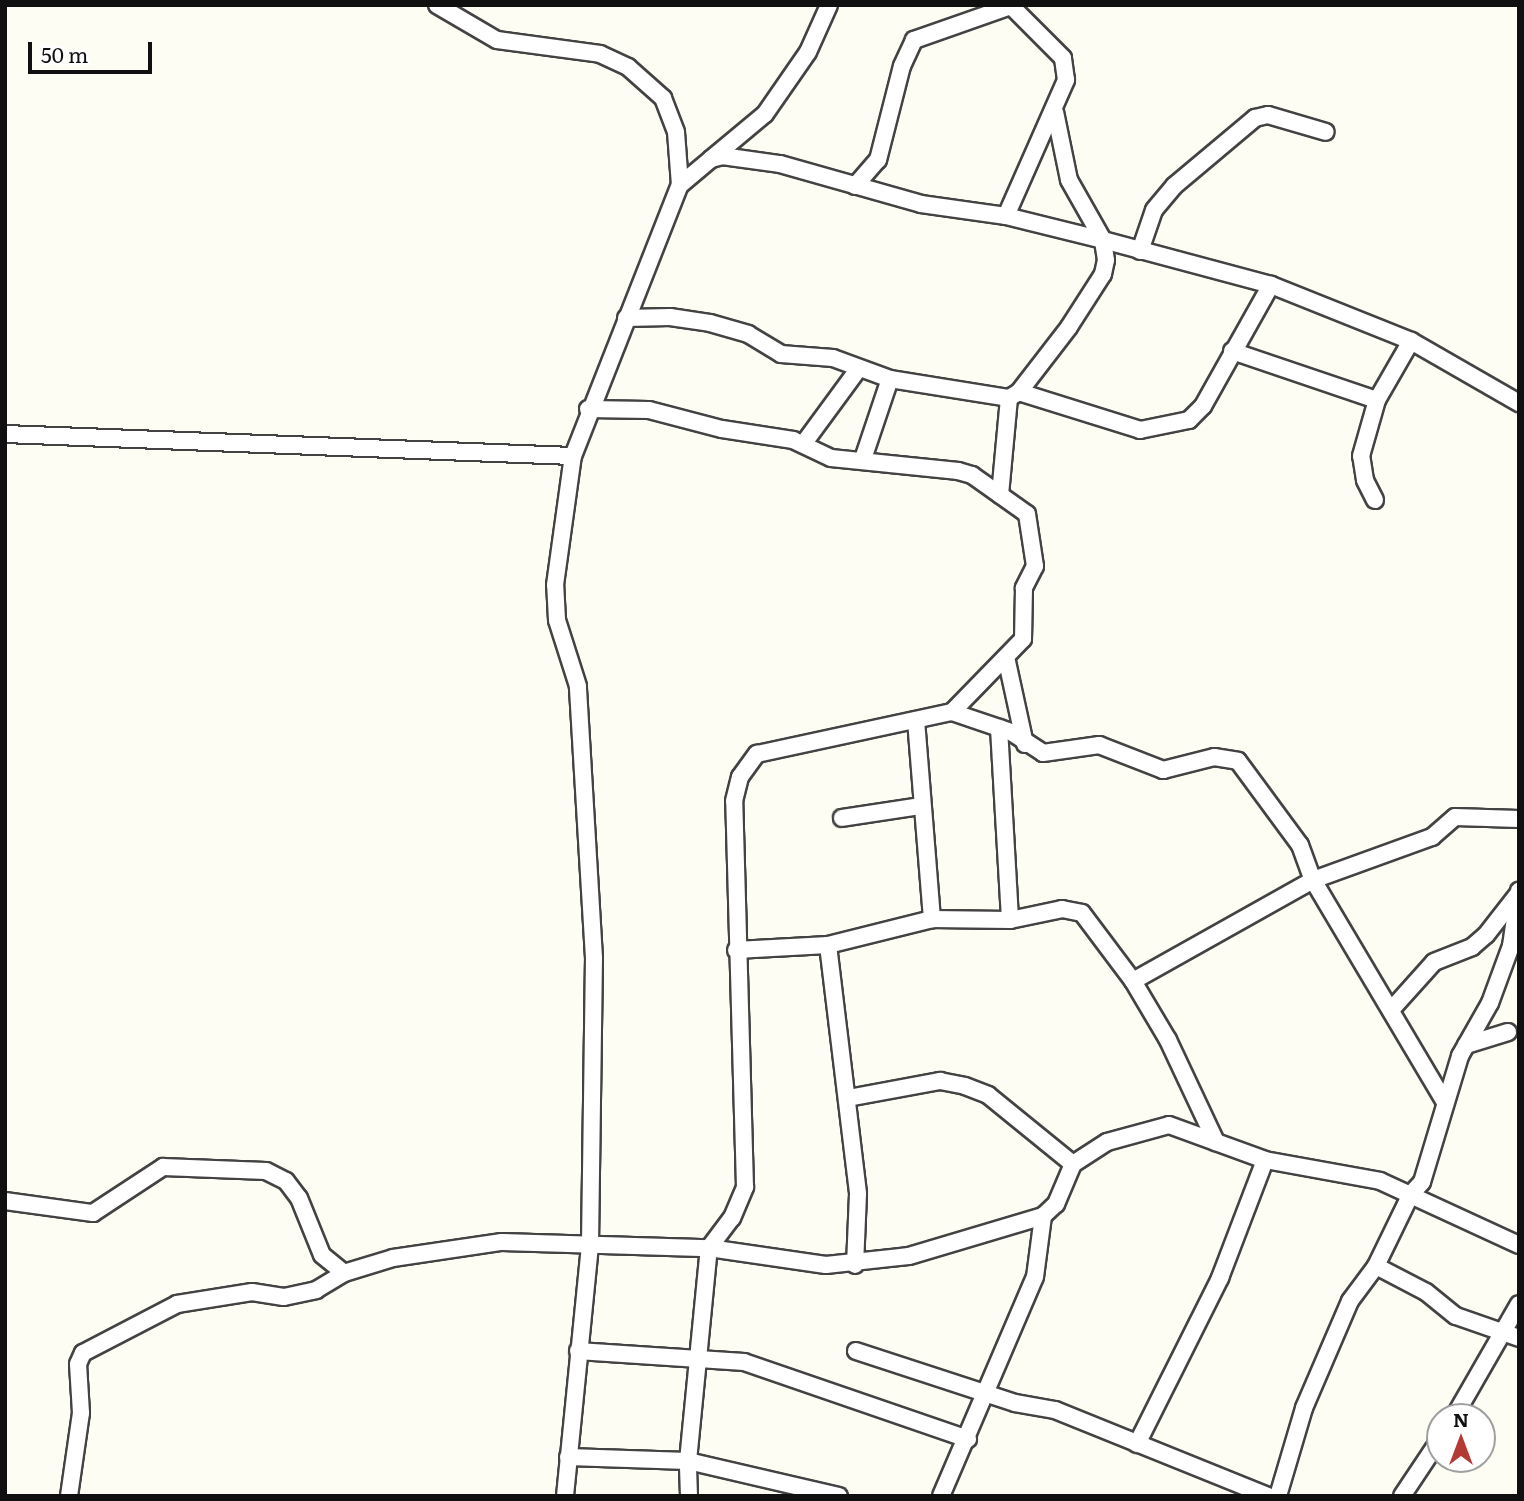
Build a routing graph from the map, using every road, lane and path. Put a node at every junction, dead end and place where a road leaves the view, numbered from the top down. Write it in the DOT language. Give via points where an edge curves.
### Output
graph roads {
  1 [pos="437,5"];
  2 [pos="829,5"];
  3 [pos="1014,7"];
  4 [pos="1055,112"];
  5 [pos="1326,132"];
  6 [pos="711,159"];
  7 [pos="680,185"];
  8 [pos="855,186"];
  9 [pos="1006,216"];
  10 [pos="1103,240"];
  11 [pos="1140,251"];
  12 [pos="1271,285"];
  13 [pos="626,318"];
  14 [pos="1411,341"];
  15 [pos="1232,351"];
  16 [pos="859,368"];
  17 [pos="890,379"];
  18 [pos="1014,395"];
  19 [pos="1377,400"];
  20 [pos="1519,403"];
  21 [pos="588,409"];
  22 [pos="5,434"];
  23 [pos="804,443"];
  24 [pos="573,456"];
  25 [pos="863,459"];
  26 [pos="1000,495"];
  27 [pos="1375,500"];
  28 [pos="1006,657"];
  29 [pos="951,712"];
  30 [pos="916,720"];
  31 [pos="999,728"];
  32 [pos="1025,744"];
  33 [pos="920,806"];
  34 [pos="842,818"];
  35 [pos="1519,819"];
  36 [pos="1312,880"];
  37 [pos="1519,892"];
  38 [pos="932,919"];
  39 [pos="1010,920"];
  40 [pos="1486,935"];
  41 [pos="1513,936"];
  42 [pos="828,945"];
  43 [pos="736,950"];
  44 [pos="1133,981"];
  45 [pos="1391,1010"];
  46 [pos="1483,1014"];
  47 [pos="1513,1033"];
  48 [pos="1466,1045"];
  49 [pos="848,1098"];
  50 [pos="1445,1102"];
  51 [pos="1216,1142"];
  52 [pos="1265,1160"];
  53 [pos="1073,1164"];
  54 [pos="1411,1194"];
  55 [pos="5,1201"];
  56 [pos="1042,1216"];
  57 [pos="590,1244"];
  58 [pos="1519,1245"];
  59 [pos="709,1248"];
  60 [pos="855,1265"];
  61 [pos="1376,1266"];
  62 [pos="344,1273"];
  63 [pos="1519,1304"];
  64 [pos="1502,1335"];
  65 [pos="1519,1338"];
  66 [pos="578,1351"];
  67 [pos="856,1351"];
  68 [pos="699,1356"];
  69 [pos="988,1394"];
  70 [pos="1462,1403"];
  71 [pos="968,1439"];
  72 [pos="1137,1444"];
  73 [pos="568,1457"];
  74 [pos="1426,1459"];
  75 [pos="688,1461"];
  76 [pos="69,1496"];
  77 [pos="565,1496"];
  78 [pos="689,1496"];
  79 [pos="839,1496"];
  80 [pos="941,1496"];
  81 [pos="1268,1496"];
  82 [pos="1278,1496"];
  83 [pos="1402,1496"];
  1 -- 7 [label="street" via="496,40 600,54 628,67 663,98 676,132"];
  2 -- 6 [label="street" via="808,52 765,114"];
  3 -- 4 [label="street" via="1063,58 1066,80"];
  3 -- 8 [label="street" via="914,40 902,66 878,160"];
  4 -- 9 [label="street"];
  4 -- 10 [label="street" via="1069,180"];
  5 -- 11 [label="street" via="1268,115 1255,118 1174,186 1154,210"];
  6 -- 7 [label="street"];
  6 -- 8 [label="street" via="780,164"];
  7 -- 13 [label="street"];
  8 -- 9 [label="street" via="921,204"];
  9 -- 10 [label="street"];
  10 -- 11 [label="street"];
  10 -- 18 [label="street" via="1103,274"];
  11 -- 12 [label="street"];
  12 -- 14 [label="street"];
  12 -- 15 [label="street"];
  13 -- 16 [label="street" via="670,317 710,323 748,334 781,354 833,358"];
  13 -- 21 [label="street"];
  14 -- 19 [label="street"];
  14 -- 20 [label="street"];
  15 -- 18 [label="street" via="1203,406 1189,420 1171,425 1140,430"];
  15 -- 19 [label="street"];
  16 -- 17 [label="street"];
  16 -- 23 [label="street"];
  17 -- 18 [label="street"];
  17 -- 25 [label="street"];
  18 -- 26 [label="street"];
  19 -- 27 [label="street" via="1361,456"];
  21 -- 23 [label="street" via="649,410"];
  21 -- 24 [label="street"];
  22 -- 24 [label="street"];
  23 -- 25 [label="street" via="824,457"];
  24 -- 57 [label="street" via="555,585 557,620 578,686 587,781 594,972"];
  25 -- 26 [label="street" via="972,475"];
  26 -- 28 [label="street" via="1027,514 1035,566 1024,588 1023,639"];
  28 -- 29 [label="street"];
  28 -- 32 [label="street"];
  29 -- 30 [label="street"];
  29 -- 31 [label="street"];
  30 -- 33 [label="street"];
  30 -- 43 [label="street" via="757,754 740,776 734,801"];
  31 -- 32 [label="street"];
  31 -- 39 [label="street"];
  32 -- 36 [label="street" via="1043,753 1099,745 1163,771 1214,757 1238,761 1300,845"];
  33 -- 34 [label="street"];
  33 -- 38 [label="street"];
  35 -- 36 [label="street" via="1455,817 1432,837"];
  36 -- 44 [label="street"];
  36 -- 45 [label="street"];
  37 -- 40 [label="street"];
  37 -- 41 [label="street"];
  38 -- 39 [label="street"];
  38 -- 42 [label="street"];
  39 -- 44 [label="street" via="1062,909 1082,913"];
  40 -- 41 [label="street"];
  40 -- 45 [label="street" via="1472,947 1434,962"];
  41 -- 46 [label="street"];
  42 -- 43 [label="street"];
  42 -- 49 [label="street"];
  43 -- 59 [label="street" via="745,1187 732,1218"];
  44 -- 51 [label="street" via="1168,1040"];
  45 -- 50 [label="street"];
  46 -- 47 [label="street"];
  46 -- 48 [label="street"];
  47 -- 48 [label="street"];
  48 -- 50 [label="street"];
  49 -- 53 [label="street" via="940,1081 965,1086 988,1095"];
  49 -- 60 [label="street" via="858,1194"];
  50 -- 54 [label="street" via="1422,1182"];
  51 -- 52 [label="street"];
  51 -- 53 [label="street" via="1169,1125 1108,1142"];
  52 -- 54 [label="street" via="1380,1181"];
  52 -- 72 [label="street" via="1220,1278"];
  53 -- 56 [label="street" via="1056,1205"];
  54 -- 58 [label="street"];
  54 -- 61 [label="street"];
  55 -- 62 [label="street" via="93,1213 163,1167 266,1171 286,1181 299,1198 322,1255"];
  56 -- 60 [label="street" via="909,1256"];
  56 -- 69 [label="street" via="1035,1277"];
  57 -- 59 [label="street"];
  57 -- 62 [label="street" via="502,1242 393,1258"];
  57 -- 66 [label="street"];
  59 -- 60 [label="street" via="813,1264"];
  59 -- 68 [label="street"];
  61 -- 64 [label="street" via="1426,1292 1456,1316"];
  61 -- 82 [label="street" via="1350,1301 1304,1408"];
  62 -- 76 [label="street" via="316,1290 284,1297 252,1292 177,1304 83,1353 78,1364 81,1413"];
  63 -- 64 [label="street"];
  64 -- 65 [label="street"];
  64 -- 70 [label="street"];
  66 -- 68 [label="street"];
  66 -- 73 [label="street"];
  67 -- 69 [label="street"];
  68 -- 71 [label="street" via="744,1362 810,1381"];
  68 -- 75 [label="street"];
  69 -- 71 [label="street"];
  69 -- 72 [label="street" via="1055,1410"];
  71 -- 80 [label="street"];
  72 -- 81 [label="street"];
  73 -- 75 [label="street"];
  73 -- 77 [label="street"];
  74 -- 83 [label="street"];
  75 -- 78 [label="street"];
  75 -- 79 [label="street"];
}
